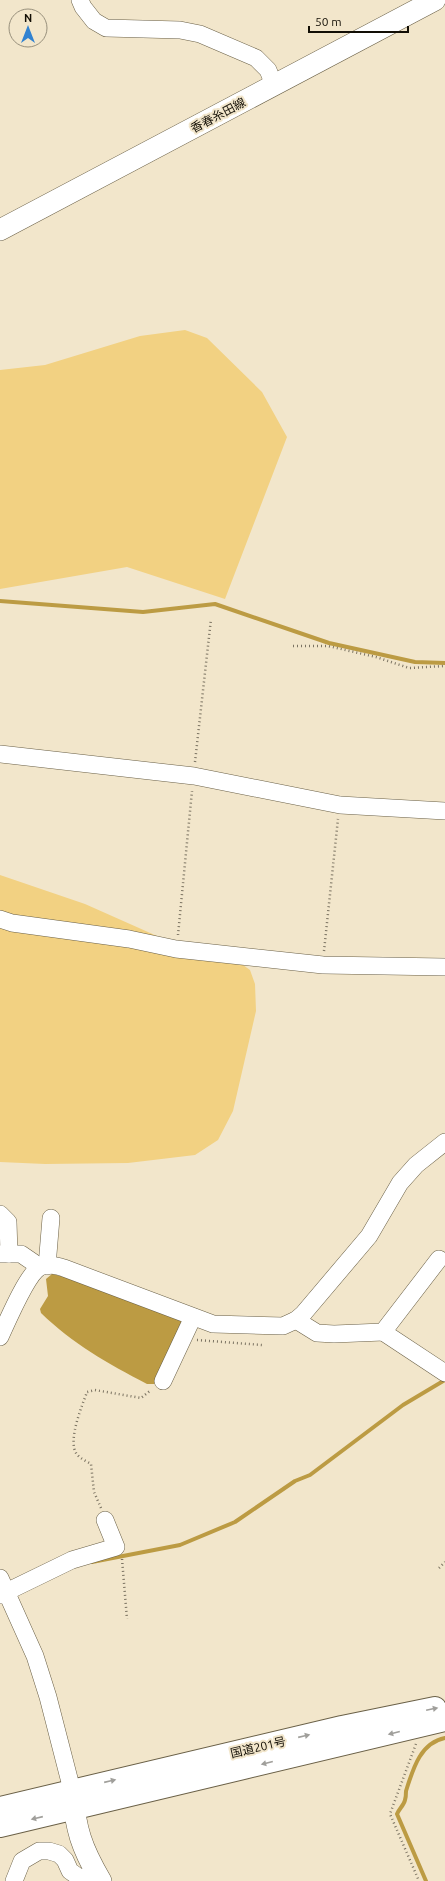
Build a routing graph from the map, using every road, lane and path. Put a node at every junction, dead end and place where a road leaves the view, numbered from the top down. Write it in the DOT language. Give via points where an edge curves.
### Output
graph roads {
  1 [pos="80,0"];
  2 [pos="435,0"];
  3 [pos="274,85"];
  4 [pos="0,230"];
  5 [pos="211,619"];
  6 [pos="294,646"];
  7 [pos="445,666"];
  8 [pos="0,754"];
  9 [pos="194,776"];
  10 [pos="340,805"];
  11 [pos="445,812"];
  12 [pos="0,919"];
  13 [pos="176,950"];
  14 [pos="323,965"];
  15 [pos="445,967"];
  16 [pos="445,1142"];
  17 [pos="0,1214"];
  18 [pos="51,1218"];
  19 [pos="4,1254"];
  20 [pos="439,1260"];
  21 [pos="44,1266"];
  22 [pos="193,1317"];
  23 [pos="296,1320"];
  24 [pos="383,1332"];
  25 [pos="0,1337"];
  26 [pos="183,1339"];
  27 [pos="262,1346"];
  28 [pos="445,1373"];
  29 [pos="164,1380"];
  30 [pos="105,1520"];
  31 [pos="116,1547"];
  32 [pos="445,1562"];
  33 [pos="439,1568"];
  34 [pos="2,1588"];
  35 [pos="127,1619"];
  36 [pos="445,1706"];
  37 [pos="445,1720"];
  38 [pos="417,1727"];
  39 [pos="73,1800"];
  40 [pos="0,1808"];
  41 [pos="0,1826"];
  42 [pos="99,1877"];
  43 [pos="14,1881"];
  44 [pos="419,1881"];
  1 -- 3 [label="street" via="94,21 106,28 180,30 200,34 256,58 268,70"];
  2 -- 3 [label="main road, 香春糸田線"];
  3 -- 4 [label="main road, 香春糸田線"];
  5 -- 9 [label="path"];
  6 -- 7 [label="path" via="328,646 409,668"];
  8 -- 9 [label="street"];
  9 -- 10 [label="street"];
  9 -- 13 [label="path"];
  10 -- 11 [label="street"];
  10 -- 14 [label="path"];
  12 -- 13 [label="street" via="12,923 129,939"];
  13 -- 14 [label="street"];
  14 -- 15 [label="street"];
  16 -- 23 [label="street" via="416,1165 400,1183 369,1236"];
  17 -- 19 [label="street" via="8,1222"];
  18 -- 21 [label="street"];
  19 -- 21 [label="street" via="21,1254"];
  20 -- 24 [label="street"];
  21 -- 22 [label="street" via="64,1268"];
  21 -- 25 [label="street" via="31,1276"];
  22 -- 23 [label="street" via="213,1324 266,1327 283,1326"];
  22 -- 26 [label="street"];
  23 -- 24 [label="street" via="316,1332"];
  24 -- 28 [label="street"];
  26 -- 27 [label="path"];
  26 -- 29 [label="street"];
  29 -- 30 [label="path" via="141,1398 95,1390 87,1392 75,1423 75,1451 90,1464 94,1492"];
  30 -- 31 [label="street"];
  31 -- 34 [label="street" via="72,1560"];
  31 -- 35 [label="path" via="122,1553"];
  32 -- 33 [label="path"];
  34 -- 39 [label="street" via="35,1656"];
  39 -- 36 [label="highway, 国道201号, one-way" via="342,1727"];
  37 -- 38 [label="highway, 国道201号"];
  38 -- 39 [label="highway, 国道201号, one-way"];
  38 -- 44 [label="path" via="416,1741 390,1814"];
  39 -- 40 [label="highway"];
  39 -- 41 [label="highway, one-way"];
  39 -- 42 [label="main road" via="77,1830 86,1856"];
  42 -- 43 [label="street" via="80,1878 70,1871 59,1854 39,1851 22,1861"];
}
